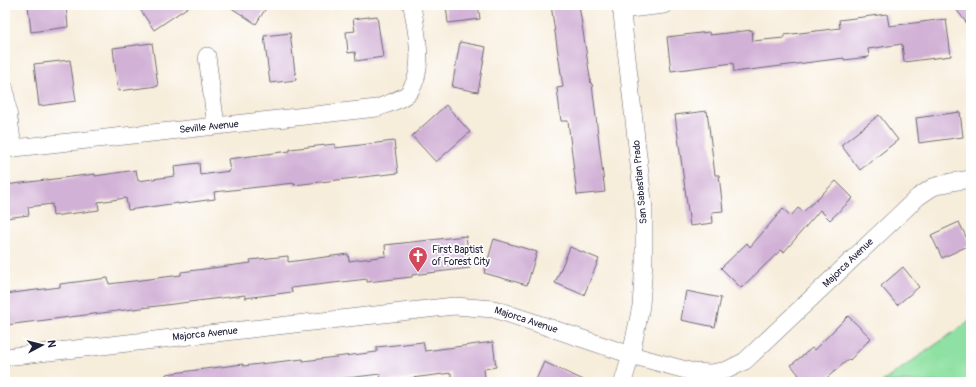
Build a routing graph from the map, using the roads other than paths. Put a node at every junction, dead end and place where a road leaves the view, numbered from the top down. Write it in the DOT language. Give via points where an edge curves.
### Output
graph roads {
  1 [pos="412,5"];
  2 [pos="664,5"];
  3 [pos="621,7"];
  4 [pos="207,56"];
  5 [pos="5,89"];
  6 [pos="216,126"];
  7 [pos="9,148"];
  8 [pos="971,180"];
  9 [pos="631,355"];
  10 [pos="5,357"];
  11 [pos="623,382"];
  1 -- 6 [label="street, Seville Avenue" via="419,55 418,75 410,92 395,102 377,108"];
  2 -- 3 [label="street"];
  3 -- 9 [label="street, San Sabastian Prado" via="644,209 641,306"];
  4 -- 6 [label="street"];
  5 -- 7 [label="street"];
  6 -- 7 [label="street, Seville Avenue"];
  8 -- 9 [label="street, Majorca Avenue" via="934,187 918,197 745,361 711,374 693,372"];
  9 -- 10 [label="street, Majorca Avenue" via="494,309 454,306"];
  9 -- 11 [label="street, San Sabastian Prado"];
}
